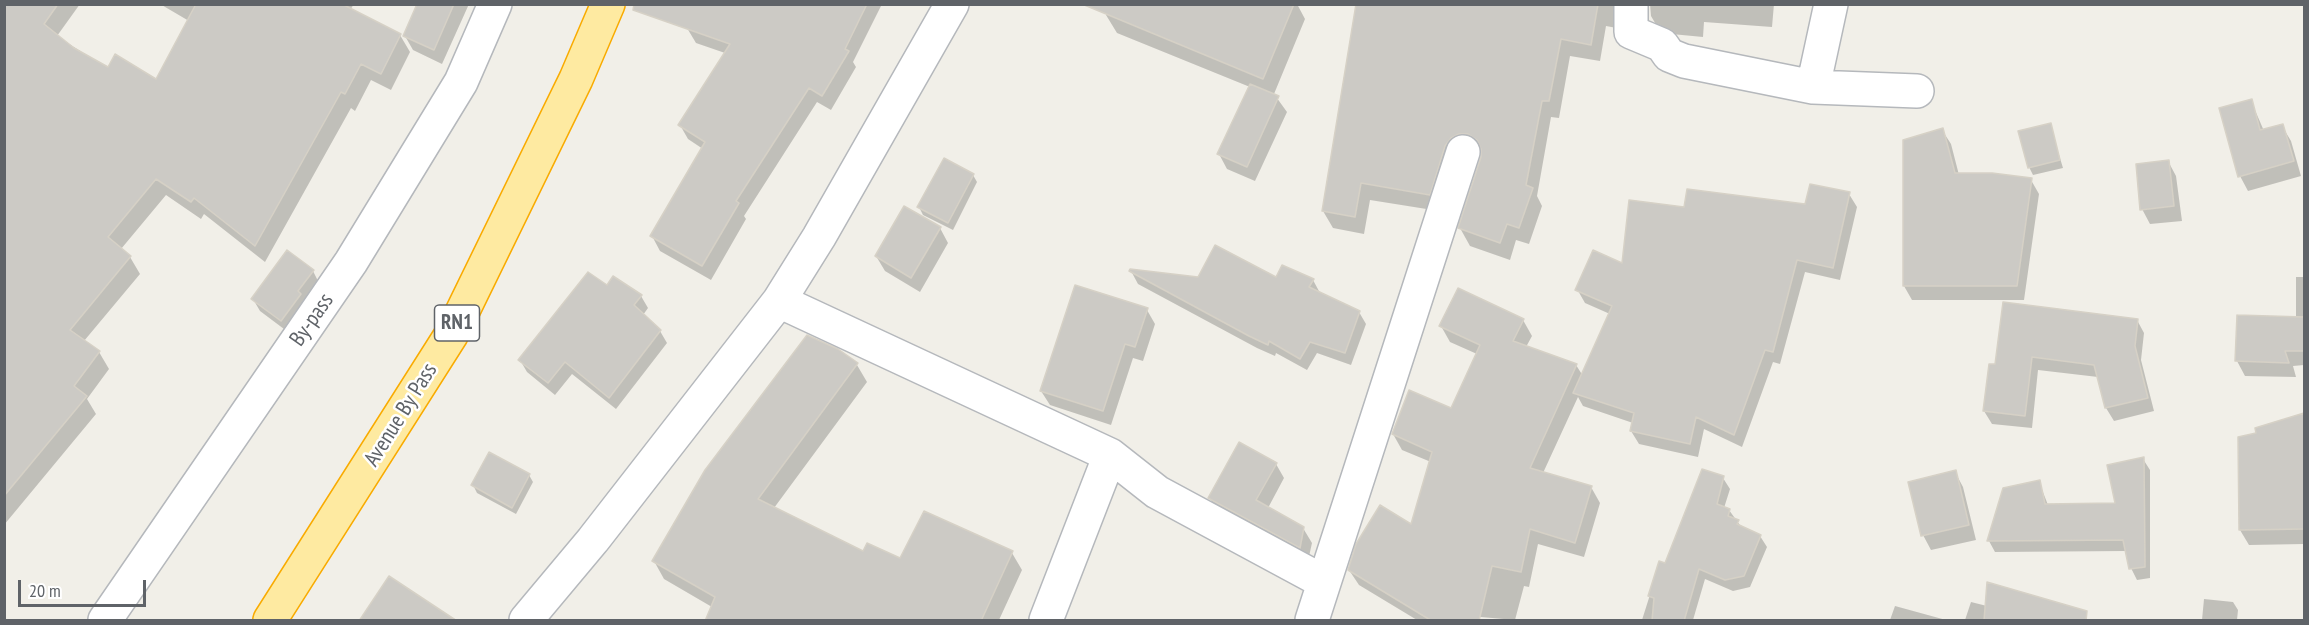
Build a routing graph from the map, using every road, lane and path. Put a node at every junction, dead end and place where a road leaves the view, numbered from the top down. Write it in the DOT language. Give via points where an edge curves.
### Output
graph roads {
  1 [pos="495,4"];
  2 [pos="608,4"];
  3 [pos="952,4"];
  4 [pos="1631,4"];
  5 [pos="1831,4"];
  6 [pos="1813,87"];
  7 [pos="1917,92"];
  8 [pos="1463,152"];
  9 [pos="779,301"];
  10 [pos="1110,454"];
  11 [pos="1324,582"];
  12 [pos="105,621"];
  13 [pos="270,621"];
  14 [pos="526,621"];
  15 [pos="1046,621"];
  16 [pos="1312,621"];
  1 -- 12 [label="street, By-pass" via="461,82 351,262"];
  2 -- 13 [label="highway, Avenue By Pass / RN1" via="576,79 451,335"];
  3 -- 9 [label="street"];
  4 -- 6 [label="street" via="1631,32 1662,45 1669,55"];
  5 -- 6 [label="street"];
  6 -- 7 [label="street"];
  8 -- 11 [label="street"];
  9 -- 10 [label="street"];
  9 -- 14 [label="street"];
  10 -- 11 [label="street" via="1157,492"];
  10 -- 15 [label="street"];
  11 -- 16 [label="street"];
}
